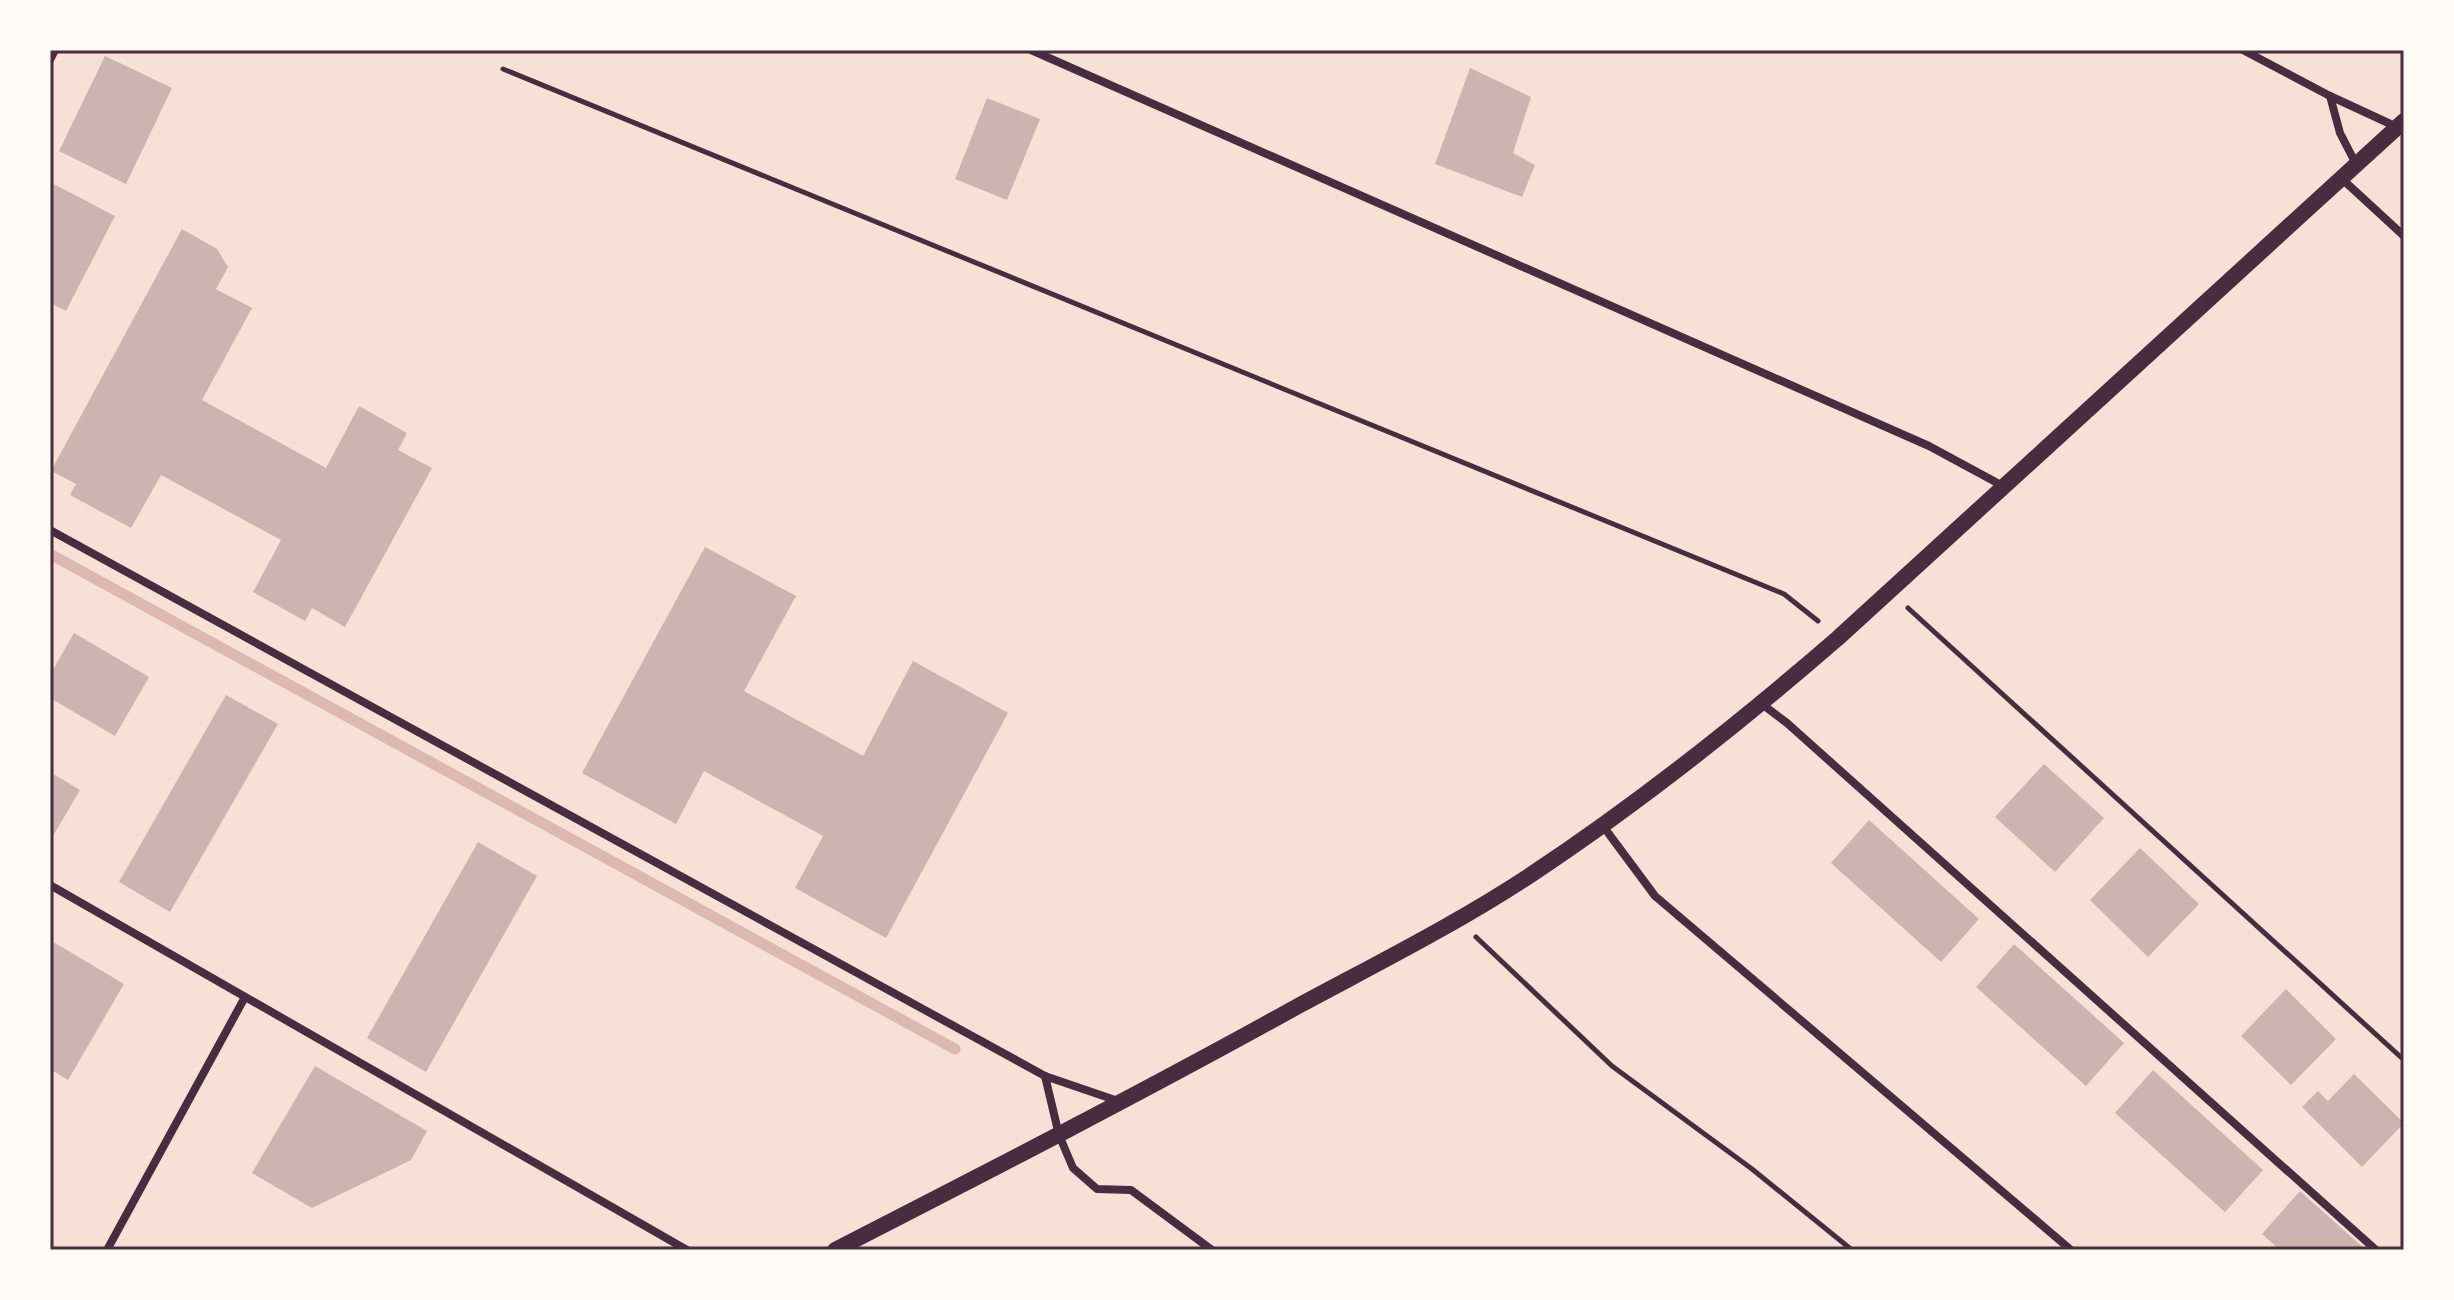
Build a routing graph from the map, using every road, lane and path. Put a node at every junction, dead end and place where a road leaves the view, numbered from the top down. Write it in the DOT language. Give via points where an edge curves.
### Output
graph roads {
  1 [pos="55,50"];
  2 [pos="1031,50"];
  3 [pos="2243,50"];
  4 [pos="50,60"];
  5 [pos="503,69"];
  6 [pos="2330,96"];
  7 [pos="2400,124"];
  8 [pos="2356,164"];
  9 [pos="2341,178"];
  10 [pos="2404,236"];
  11 [pos="2003,486"];
  12 [pos="50,530"];
  13 [pos="1889,592"];
  14 [pos="1838,638"];
  15 [pos="1762,704"];
  16 [pos="1602,825"];
  17 [pos="50,885"];
  18 [pos="1459,919"];
  19 [pos="245,997"];
  20 [pos="2404,1060"];
  21 [pos="1045,1076"];
  22 [pos="1123,1103"];
  23 [pos="1059,1135"];
  24 [pos="107,1250"];
  25 [pos="685,1250"];
  26 [pos="835,1250"];
  27 [pos="1212,1250"];
  28 [pos="1852,1250"];
  29 [pos="2071,1250"];
  30 [pos="2376,1250"];
  1 -- 4 [label="street"];
  2 -- 11 [label="street" via="1929,446"];
  3 -- 6 [label="street"];
  5 -- 14 [label="path" via="1784,594"];
  6 -- 7 [label="street"];
  6 -- 8 [label="street"];
  7 -- 8 [label="main road"];
  8 -- 9 [label="main road"];
  9 -- 10 [label="street"];
  9 -- 11 [label="main road"];
  11 -- 13 [label="main road"];
  12 -- 21 [label="street"];
  13 -- 14 [label="main road"];
  13 -- 20 [label="path"];
  14 -- 15 [label="main road"];
  15 -- 16 [label="main road"];
  15 -- 30 [label="street"];
  16 -- 18 [label="main road"];
  16 -- 29 [label="street" via="1655,896"];
  17 -- 19 [label="street"];
  18 -- 22 [label="main road"];
  18 -- 28 [label="path" via="1612,1066"];
  19 -- 24 [label="street"];
  19 -- 25 [label="street"];
  21 -- 22 [label="street"];
  21 -- 23 [label="street"];
  22 -- 23 [label="main road"];
  23 -- 26 [label="main road"];
  23 -- 27 [label="street" via="1073,1168 1097,1189 1131,1190"];
}
